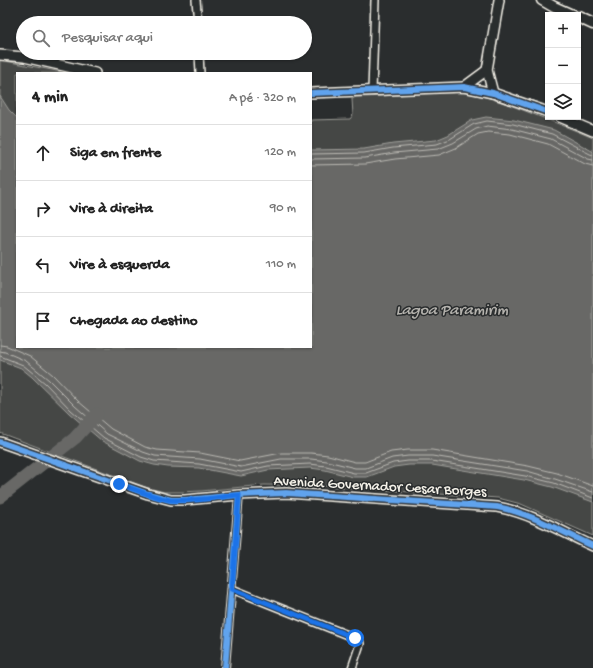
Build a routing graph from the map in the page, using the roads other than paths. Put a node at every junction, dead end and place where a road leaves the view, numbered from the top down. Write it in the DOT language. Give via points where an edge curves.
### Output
graph roads {
  1 [pos="196,0"];
  2 [pos="375,0"];
  3 [pos="499,0"];
  4 [pos="542,0"];
  5 [pos="555,4"];
  6 [pos="567,12"];
  7 [pos="197,16"];
  8 [pos="581,18"];
  9 [pos="593,24"];
  10 [pos="0,55"];
  11 [pos="16,56"];
  12 [pos="37,60"];
  13 [pos="199,60"];
  14 [pos="487,70"];
  15 [pos="91,72"];
  16 [pos="200,72"];
  17 [pos="464,87"];
  18 [pos="372,90"];
  19 [pos="312,93"];
  20 [pos="493,93"];
  21 [pos="545,111"];
  22 [pos="567,120"];
  23 [pos="593,132"];
  24 [pos="0,442"];
  25 [pos="239,495"];
  26 [pos="593,546"];
  27 [pos="232,589"];
  28 [pos="225,668"];
  29 [pos="352,668"];
  1 -- 7 [label="street"];
  2 -- 18 [label="street"];
  3 -- 14 [label="street"];
  4 -- 5 [label="main road"];
  5 -- 6 [label="main road"];
  8 -- 9 [label="main road"];
  10 -- 11 [label="street"];
  12 -- 15 [label="street"];
  13 -- 16 [label="street"];
  14 -- 17 [label="street"];
  14 -- 20 [label="street"];
  17 -- 18 [label="street"];
  17 -- 20 [label="street"];
  18 -- 19 [label="street"];
  20 -- 21 [label="street"];
  22 -- 23 [label="street"];
  24 -- 25 [label="street, Avenida Governador Cesar Borges" via="162,498 185,500"];
  25 -- 26 [label="street, Avenida Governador Cesar Borges" via="286,493 497,507 529,516"];
  25 -- 27 [label="street"];
  27 -- 28 [label="street"];
  27 -- 29 [label="street" via="355,638 360,644"];
}
